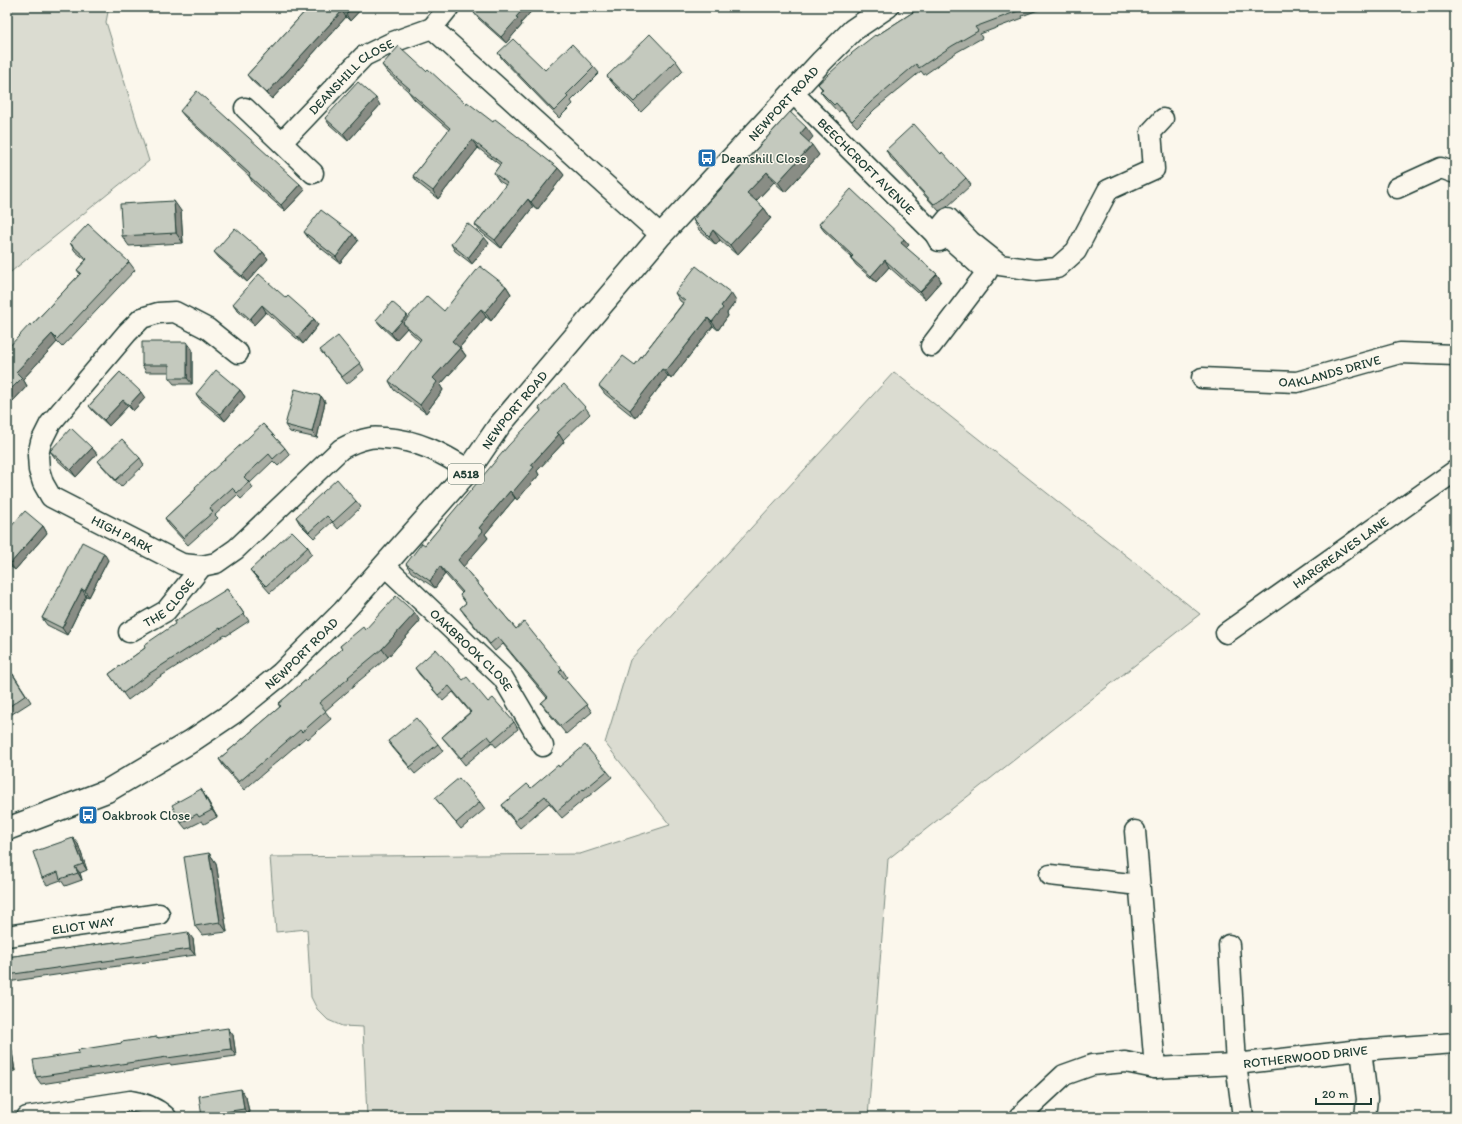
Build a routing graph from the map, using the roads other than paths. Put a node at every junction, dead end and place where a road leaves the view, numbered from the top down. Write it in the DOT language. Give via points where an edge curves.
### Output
graph roads {
  1 [pos="449,7"];
  2 [pos="886,7"];
  3 [pos="432,28"];
  4 [pos="792,92"];
  5 [pos="245,108"];
  6 [pos="1163,119"];
  7 [pos="282,142"];
  8 [pos="313,173"];
  9 [pos="1455,173"];
  10 [pos="1397,188"];
  11 [pos="661,235"];
  12 [pos="937,238"];
  13 [pos="931,346"];
  14 [pos="238,353"];
  15 [pos="1455,355"];
  16 [pos="1202,378"];
  17 [pos="469,470"];
  18 [pos="1455,471"];
  19 [pos="384,565"];
  20 [pos="202,566"];
  21 [pos="129,632"];
  22 [pos="1226,633"];
  23 [pos="543,746"];
  24 [pos="7,829"];
  25 [pos="1135,831"];
  26 [pos="1050,875"];
  27 [pos="1139,885"];
  28 [pos="159,914"];
  29 [pos="7,936"];
  30 [pos="1229,945"];
  31 [pos="1455,1043"];
  32 [pos="1361,1050"];
  33 [pos="1236,1064"];
  34 [pos="1155,1068"];
  35 [pos="27,1117"];
  36 [pos="166,1117"];
  37 [pos="1019,1117"];
  38 [pos="1243,1117"];
  39 [pos="1365,1117"];
  1 -- 3 [label="street"];
  2 -- 4 [label="highway, NEWPORT ROAD / A518" via="854,30"];
  3 -- 7 [label="street, DEANSHILL CLOSE" via="364,56"];
  3 -- 11 [label="street"];
  4 -- 11 [label="highway, NEWPORT ROAD / A518"];
  4 -- 12 [label="street, BEECHCROFT AVENUE"];
  5 -- 7 [label="street"];
  6 -- 12 [label="street" via="1151,132 1154,169 1108,190 1076,251 1057,268 1035,270 1000,265 970,241 948,218"];
  7 -- 8 [label="street"];
  9 -- 10 [label="street" via="1441,168"];
  11 -- 17 [label="highway, NEWPORT ROAD / A518" via="499,426"];
  12 -- 13 [label="street" via="947,236 987,272"];
  14 -- 20 [label="street, HIGH PARK" via="208,329 175,312 158,313 142,318 127,332 50,424 38,454 39,470 51,497 182,564"];
  15 -- 16 [label="street, OAKLANDS DRIVE" via="1400,353 1297,382"];
  17 -- 19 [label="highway, NEWPORT ROAD / A518"];
  17 -- 20 [label="street, HIGH PARK" via="442,453 397,438 371,437 355,442 341,449 236,549 216,563"];
  18 -- 22 [label="street, HARGREAVES LANE"];
  19 -- 23 [label="street, OAKBROOK CLOSE" via="503,678"];
  19 -- 24 [label="highway, NEWPORT ROAD / A518" via="344,611 281,674 233,713 190,742 107,791"];
  20 -- 21 [label="street, THE CLOSE" via="166,611"];
  25 -- 27 [label="street"];
  26 -- 27 [label="street"];
  27 -- 34 [label="street"];
  28 -- 29 [label="street, ELIOT WAY"];
  30 -- 33 [label="street"];
  31 -- 32 [label="street, ROTHERWOOD DRIVE"];
  32 -- 33 [label="street, ROTHERWOOD DRIVE"];
  32 -- 39 [label="street" via="1367,1099"];
  33 -- 34 [label="street, ROTHERWOOD DRIVE"];
  33 -- 38 [label="street"];
  34 -- 37 [label="street, ROTHERWOOD DRIVE" via="1125,1062 1092,1065 1064,1075"];
  35 -- 36 [label="street" via="130,1101 158,1110"];
}
